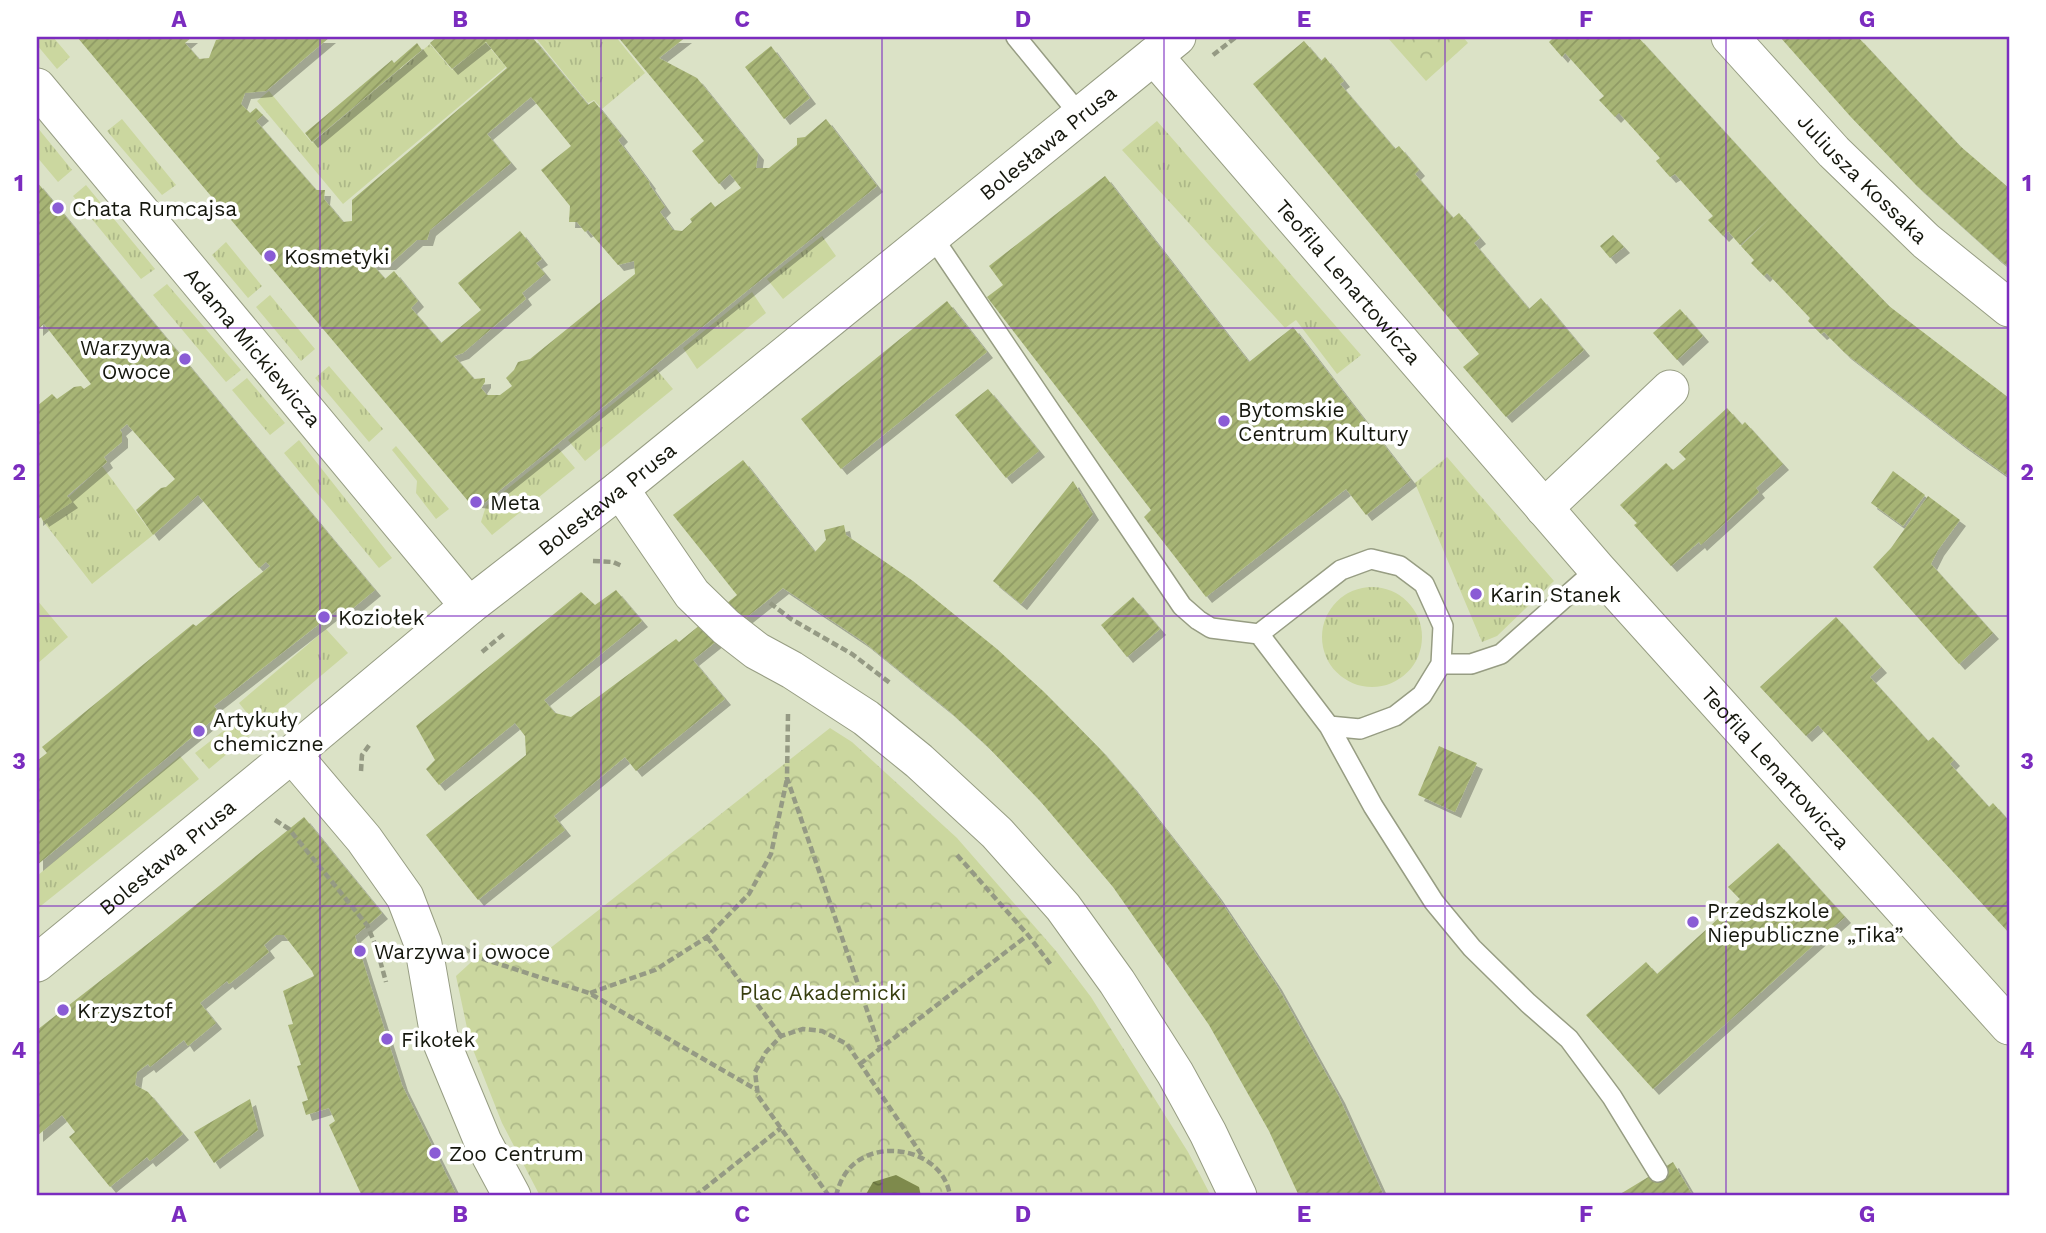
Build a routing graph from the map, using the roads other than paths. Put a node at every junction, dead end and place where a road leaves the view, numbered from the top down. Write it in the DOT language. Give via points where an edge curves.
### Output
graph roads {
  1 [pos="1016,37"];
  2 [pos="1730,37"];
  3 [pos="1165,46"];
  4 [pos="37,87"];
  5 [pos="1080,115"];
  6 [pos="932,236"];
  7 [pos="2009,308"];
  8 [pos="1670,389"];
  9 [pos="620,489"];
  10 [pos="1544,508"];
  11 [pos="1597,569"];
  12 [pos="470,606"];
  13 [pos="1259,634"];
  14 [pos="1441,664"];
  15 [pos="1329,726"];
  16 [pos="292,754"];
  17 [pos="37,962"];
  18 [pos="2009,1026"];
  19 [pos="1658,1172"];
  20 [pos="512,1196"];
  21 [pos="1238,1196"];
  1 -- 5 [label="lane"];
  2 -- 7 [label="street, Juliusza Kossaka" via="1834,152 1926,241"];
  3 -- 5 [label="street, Bolesława Prusa"];
  3 -- 10 [label="street, Teofila Lenartowicza"];
  4 -- 12 [label="street, Adama Mickiewicza"];
  5 -- 6 [label="street, Bolesława Prusa"];
  6 -- 9 [label="street, Bolesława Prusa"];
  6 -- 13 [label="lane" via="1182,606 1211,628"];
  8 -- 10 [label="street"];
  9 -- 12 [label="street, Bolesława Prusa"];
  9 -- 21 [label="street" via="692,594 726,628 866,718 919,761 997,833 1063,907 1175,1073"];
  10 -- 11 [label="street, Teofila Lenartowicza"];
  11 -- 14 [label="lane" via="1501,654 1471,664"];
  11 -- 18 [label="street, Teofila Lenartowicza"];
  12 -- 16 [label="street, Bolesława Prusa"];
  13 -- 14 [label="lane" via="1341,570 1371,559 1400,566 1424,584 1443,626"];
  13 -- 15 [label="lane"];
  14 -- 15 [label="lane" via="1422,695 1395,716 1360,729"];
  15 -- 19 [label="lane" via="1434,902 1472,948 1569,1040 1612,1097"];
  16 -- 17 [label="street, Bolesława Prusa"];
  16 -- 20 [label="street" via="364,839 405,897 423,944 439,1035 483,1142"];
}
